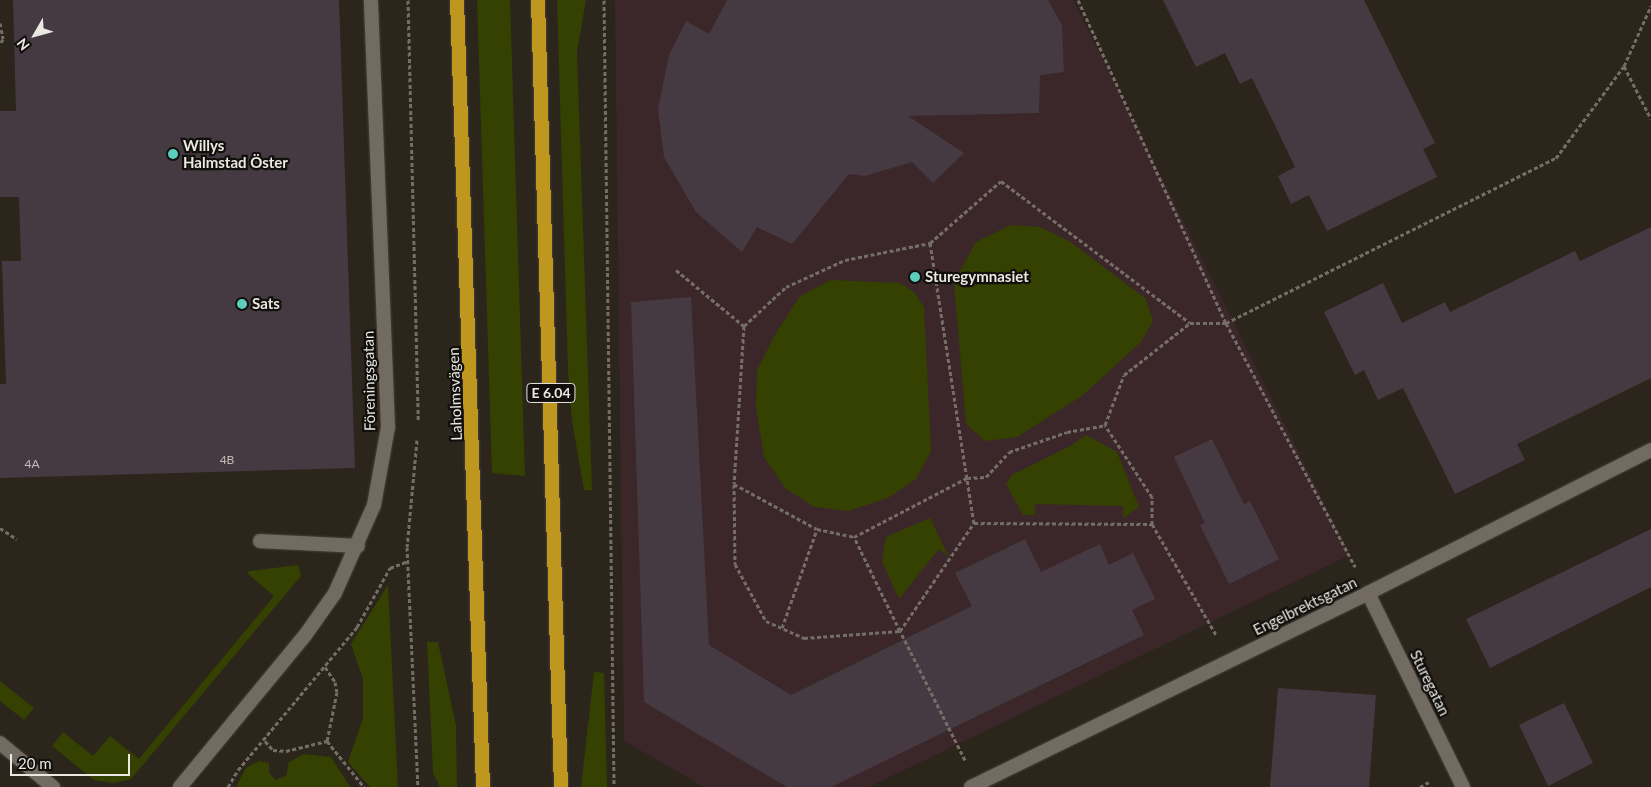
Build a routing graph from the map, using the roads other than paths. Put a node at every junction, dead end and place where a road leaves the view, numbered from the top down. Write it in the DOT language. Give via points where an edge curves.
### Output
graph roads {
  1 [pos="370,0"];
  2 [pos="457,0"];
  3 [pos="538,0"];
  4 [pos="1651,450"];
  5 [pos="260,541"];
  6 [pos="358,546"];
  7 [pos="1368,593"];
  8 [pos="0,743"];
  9 [pos="974,786"];
  10 [pos="53,787"];
  11 [pos="180,787"];
  12 [pos="482,787"];
  13 [pos="561,787"];
  14 [pos="1463,787"];
  1 -- 6 [label="street, Föreningsgatan" via="388,427 374,505"];
  2 -- 12 [label="highway, Laholmsvägen"];
  3 -- 13 [label="highway, E 6.04"];
  4 -- 7 [label="street, Engelbrektsgatan"];
  5 -- 6 [label="street"];
  6 -- 11 [label="street, Föreningsgatan" via="335,593 306,634"];
  7 -- 9 [label="street, Engelbrektsgatan"];
  7 -- 14 [label="street, Sturegatan"];
  8 -- 10 [label="street"];
}
